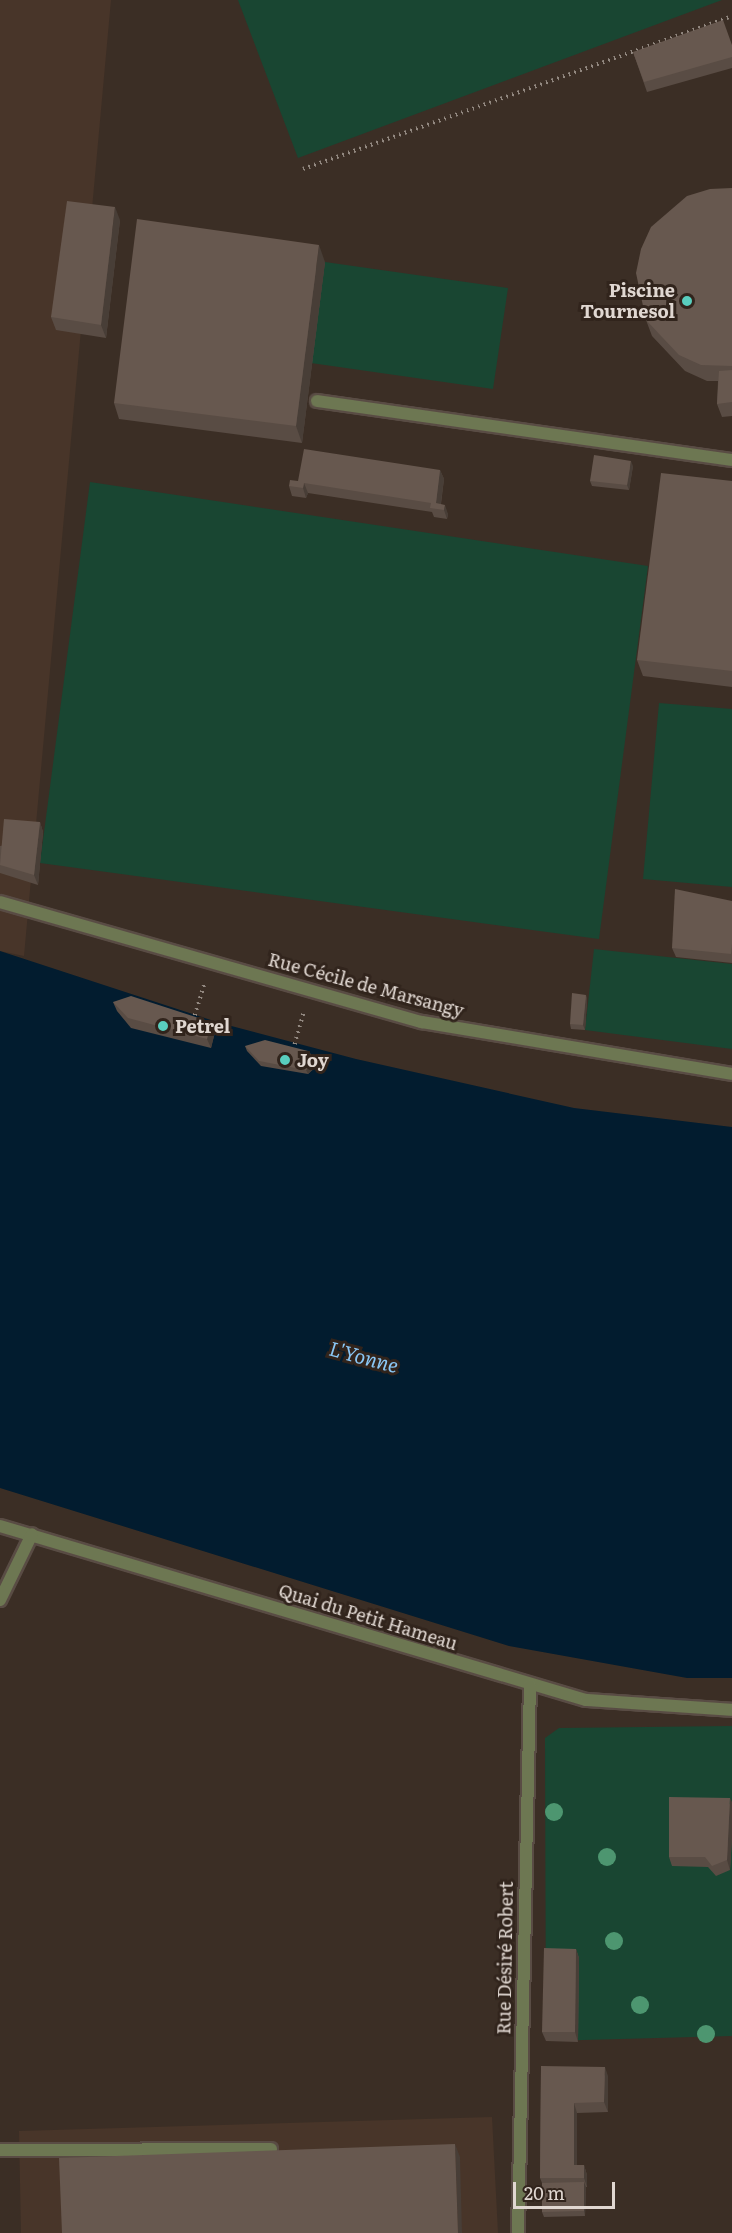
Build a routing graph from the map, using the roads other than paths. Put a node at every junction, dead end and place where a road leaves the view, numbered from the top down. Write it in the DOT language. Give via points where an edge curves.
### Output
graph roads {
  1 [pos="317,401"];
  2 [pos="732,459"];
  3 [pos="0,902"];
  4 [pos="732,1074"];
  5 [pos="0,1526"];
  6 [pos="32,1534"];
  7 [pos="0,1600"];
  8 [pos="530,1685"];
  9 [pos="732,1710"];
  10 [pos="271,2149"];
  11 [pos="0,2150"];
  12 [pos="518,2233"];
  1 -- 2 [label="street"];
  3 -- 4 [label="street, Rue Cécile de Marsangy" via="422,1022"];
  5 -- 6 [label="street, Quai du Petit Hameau"];
  6 -- 7 [label="street"];
  6 -- 8 [label="street, Quai du Petit Hameau"];
  8 -- 9 [label="street, Quai du Petit Hameau" via="586,1700"];
  8 -- 12 [label="street, Rue Désiré Robert"];
  10 -- 11 [label="street"];
}
